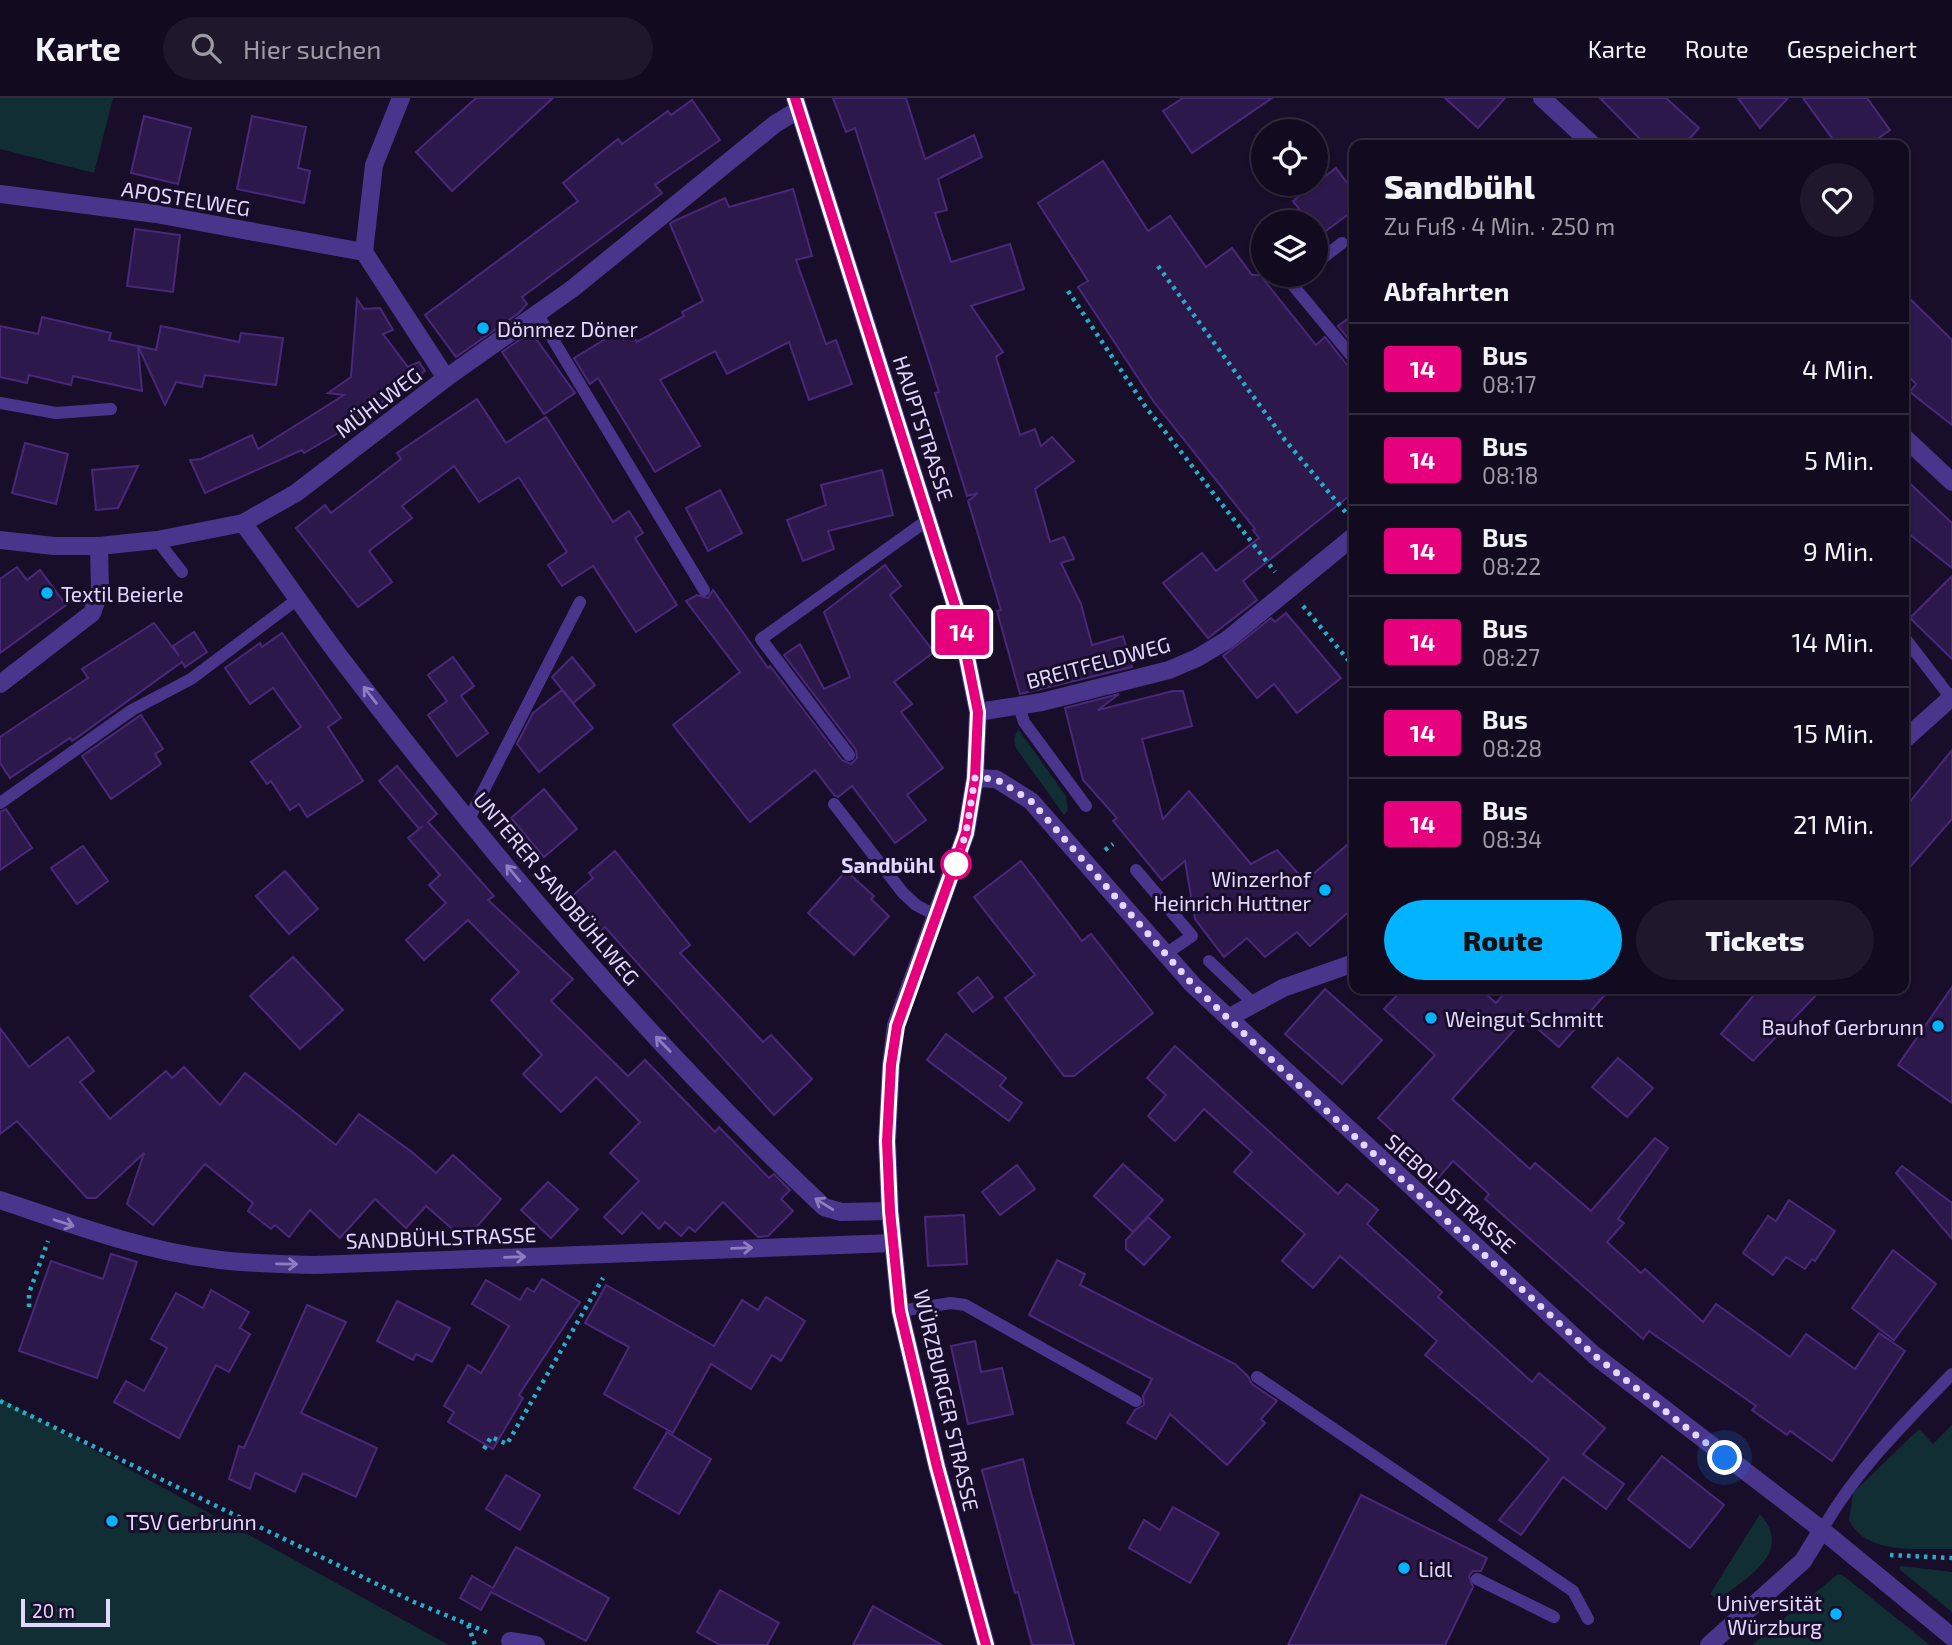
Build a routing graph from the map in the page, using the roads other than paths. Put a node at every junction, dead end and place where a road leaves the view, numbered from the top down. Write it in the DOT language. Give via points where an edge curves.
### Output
graph roads {
  1 [pos="401,98"];
  2 [pos="1542,98"];
  3 [pos="797,104"];
  4 [pos="1588,140"];
  5 [pos="0,194"];
  6 [pos="1342,243"];
  7 [pos="363,252"];
  8 [pos="1328,254"];
  9 [pos="1294,287"];
  10 [pos="537,313"];
  11 [pos="1349,353"];
  12 [pos="446,378"];
  13 [pos="0,403"];
  14 [pos="111,409"];
  15 [pos="1909,442"];
  16 [pos="1952,482"];
  17 [pos="929,519"];
  18 [pos="243,523"];
  19 [pos="0,540"];
  20 [pos="157,540"];
  21 [pos="1349,540"];
  22 [pos="99,546"];
  23 [pos="182,572"];
  24 [pos="704,590"];
  25 [pos="299,598"];
  26 [pos="580,601"];
  27 [pos="1909,643"];
  28 [pos="0,684"];
  29 [pos="1952,697"];
  30 [pos="1020,706"];
  31 [pos="978,712"];
  32 [pos="1909,736"];
  33 [pos="849,755"];
  34 [pos="975,778"];
  35 [pos="0,803"];
  36 [pos="834,804"];
  37 [pos="1086,806"];
  38 [pos="469,819"];
  39 [pos="1136,870"];
  40 [pos="937,916"];
  41 [pos="1167,953"];
  42 [pos="1209,961"];
  43 [pos="1349,965"];
  44 [pos="1252,1002"];
  45 [pos="1230,1017"];
  46 [pos="0,1200"];
  47 [pos="890,1211"];
  48 [pos="892,1243"];
  49 [pos="900,1311"];
  50 [pos="1952,1374"];
  51 [pos="1257,1377"];
  52 [pos="1136,1401"];
  53 [pos="1822,1530"];
  54 [pos="1477,1578"];
  55 [pos="1554,1617"];
  56 [pos="1588,1619"];
  57 [pos="1952,1637"];
  58 [pos="510,1642"];
  59 [pos="536,1645"];
  60 [pos="986,1645"];
  61 [pos="1709,1645"];
  1 -- 7 [label="street" via="374,165"];
  2 -- 4 [label="street"];
  3 -- 10 [label="street, MÜHLWEG"];
  3 -- 17 [label="street, HAUPTSTRASSE"];
  5 -- 7 [label="street, APOSTELWEG" via="156,215"];
  6 -- 8 [label="lane"];
  7 -- 12 [label="street"];
  9 -- 11 [label="lane"];
  10 -- 12 [label="street, MÜHLWEG"];
  10 -- 24 [label="lane"];
  12 -- 18 [label="street, MÜHLWEG" via="296,493"];
  13 -- 14 [label="lane" via="56,412"];
  15 -- 16 [label="street"];
  17 -- 31 [label="street, HAUPTSTRASSE" via="959,618"];
  17 -- 33 [label="lane" via="761,639"];
  18 -- 20 [label="street, MÜHLWEG"];
  18 -- 25 [label="street, UNTERER SANDBÜHLWEG"];
  19 -- 22 [label="street, MÜHLWEG"];
  20 -- 22 [label="street, MÜHLWEG"];
  20 -- 23 [label="lane"];
  21 -- 30 [label="street, BREITFELDWEG" via="1227,640 1197,658 1169,670"];
  22 -- 28 [label="street" via="100,591 92,613"];
  25 -- 35 [label="lane" via="191,679 132,710"];
  38 -- 25 [label="street, UNTERER SANDBÜHLWEG, one-way"];
  26 -- 38 [label="lane"];
  27 -- 29 [label="lane"];
  29 -- 32 [label="street"];
  30 -- 31 [label="street, BREITFELDWEG"];
  30 -- 37 [label="lane" via="1024,722"];
  31 -- 34 [label="street, HAUPTSTRASSE"];
  34 -- 40 [label="street, WÜRZBURGER STRASSE" via="966,833"];
  34 -- 41 [label="street, SIEBOLDSTRASSE" via="996,779 1031,801"];
  36 -- 40 [label="lane" via="904,893"];
  47 -- 38 [label="street, UNTERER SANDBÜHLWEG, one-way" via="841,1212 824,1207 629,1009"];
  39 -- 41 [label="lane" via="1192,936"];
  40 -- 47 [label="street, WÜRZBURGER STRASSE" via="905,995 892,1047 887,1141"];
  41 -- 45 [label="street, SIEBOLDSTRASSE" via="1193,985"];
  42 -- 44 [label="lane"];
  43 -- 44 [label="street"];
  44 -- 45 [label="street"];
  45 -- 53 [label="street, SIEBOLDSTRASSE" via="1594,1355"];
  46 -- 48 [label="street, SANDBÜHLSTRASSE, one-way" via="56,1220 211,1259 262,1264"];
  47 -- 48 [label="street, WÜRZBURGER STRASSE"];
  48 -- 49 [label="street, WÜRZBURGER STRASSE"];
  49 -- 52 [label="lane" via="965,1305"];
  49 -- 60 [label="street, WÜRZBURGER STRASSE"];
  50 -- 53 [label="lane" via="1864,1465"];
  51 -- 56 [label="lane" via="1573,1591"];
  53 -- 57 [label="street, SIEBOLDSTRASSE"];
  53 -- 61 [label="street" via="1803,1561"];
  54 -- 55 [label="lane"];
  58 -- 59 [label="street"];
}
